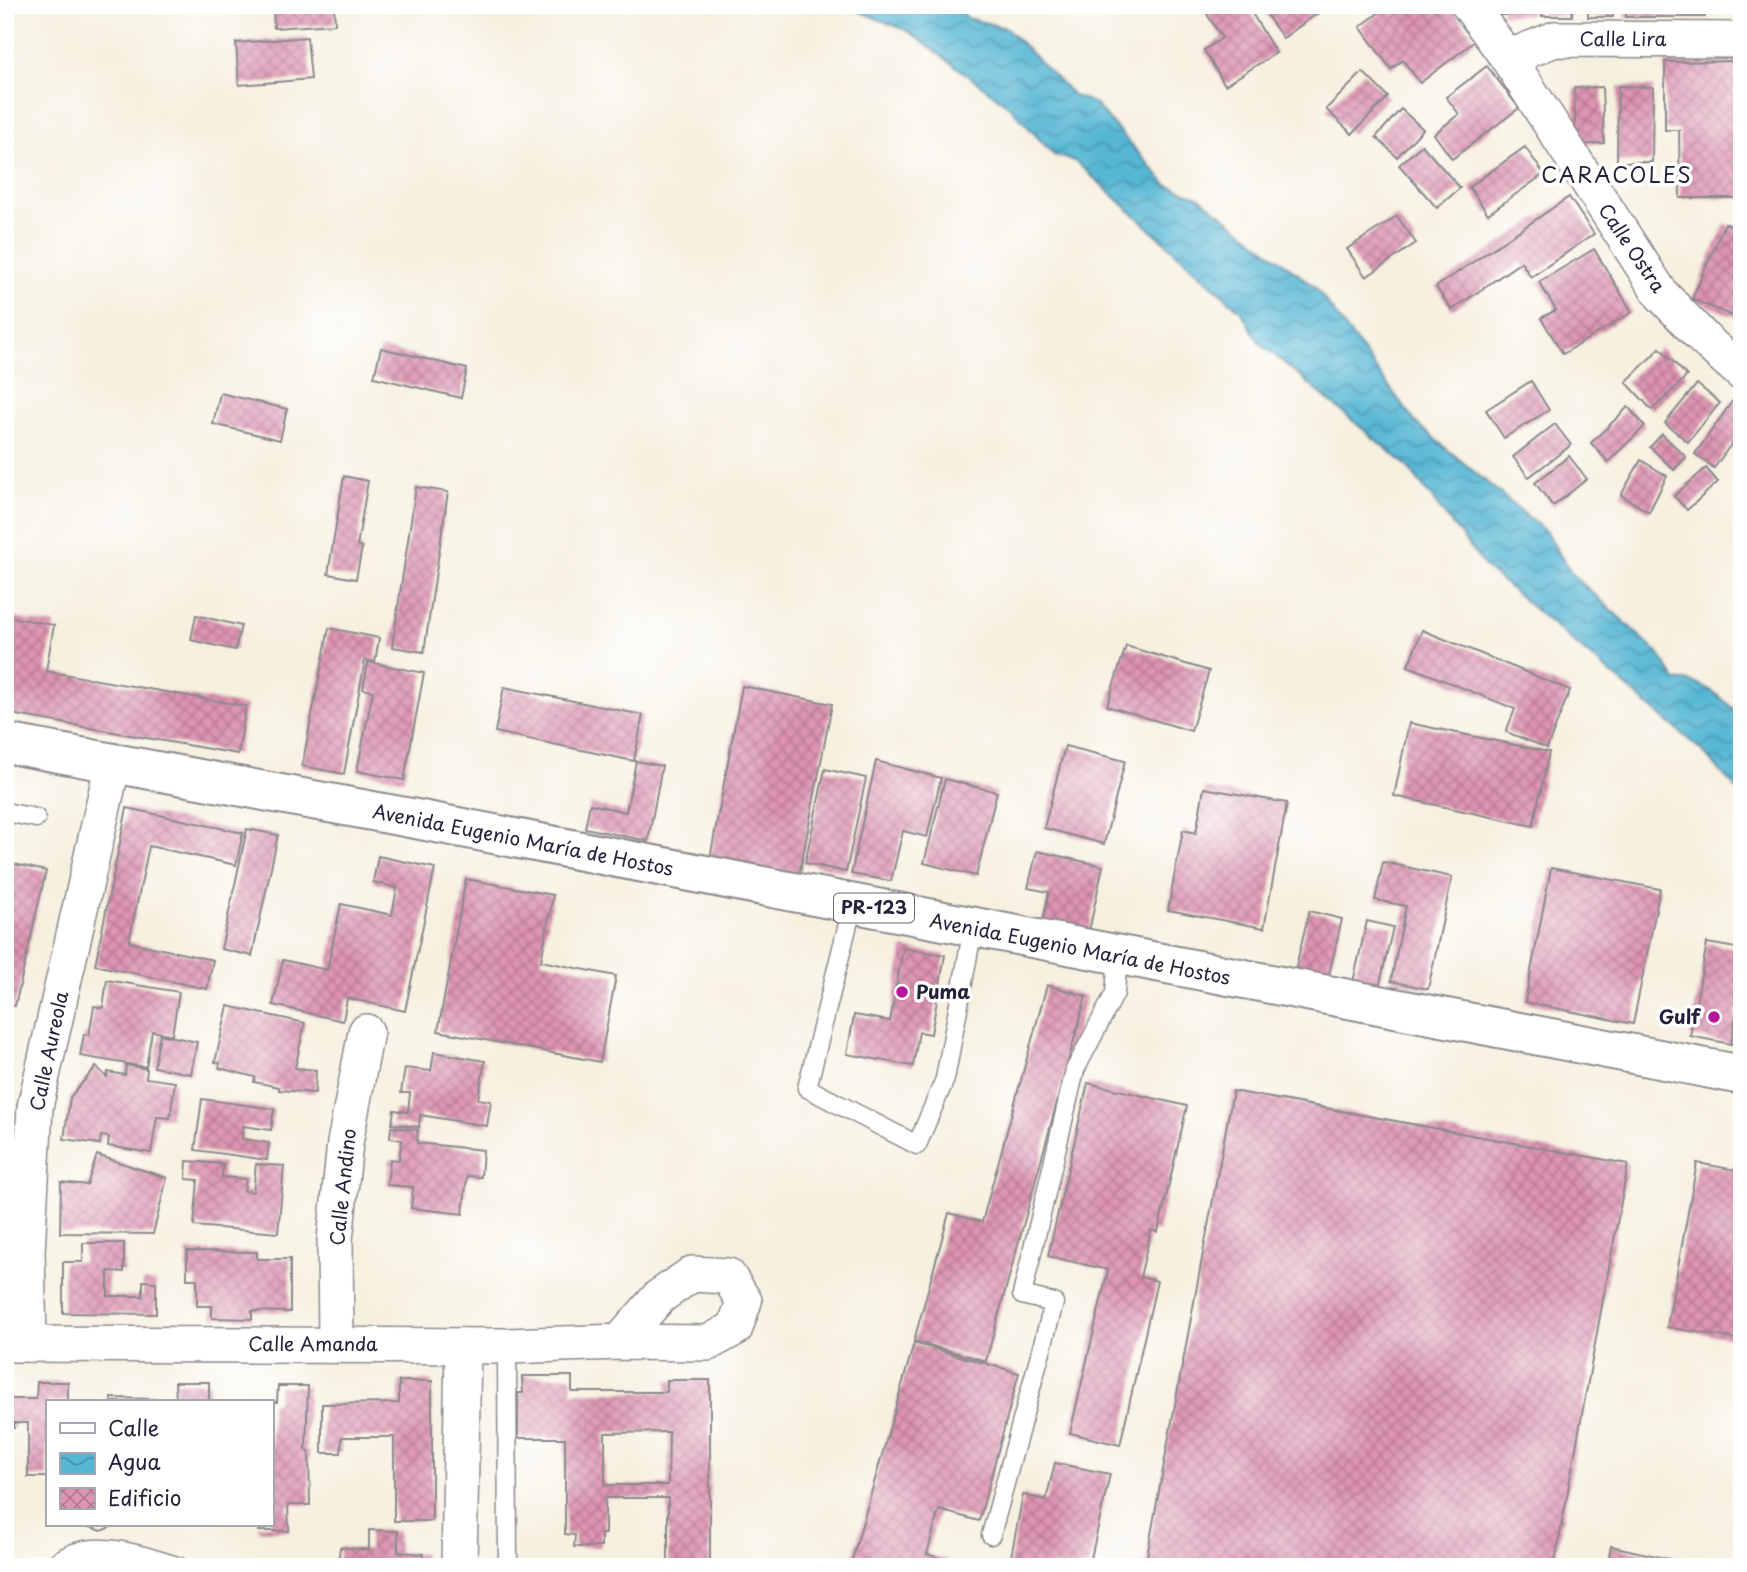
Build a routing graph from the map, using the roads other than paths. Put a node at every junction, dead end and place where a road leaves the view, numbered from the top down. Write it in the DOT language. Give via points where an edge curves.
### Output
graph roads {
  1 [pos="1469,5"];
  2 [pos="1742,40"];
  3 [pos="1508,58"];
  4 [pos="1742,373"];
  5 [pos="5,743"];
  6 [pos="113,763"];
  7 [pos="5,812"];
  8 [pos="36,818"];
  9 [pos="853,904"];
  10 [pos="973,928"];
  11 [pos="1118,956"];
  12 [pos="366,1032"];
  13 [pos="1742,1075"];
  14 [pos="620,1342"];
  15 [pos="17,1344"];
  16 [pos="336,1344"];
  17 [pos="463,1346"];
  18 [pos="507,1346"];
  19 [pos="991,1535"];
  20 [pos="154,1563"];
  21 [pos="52,1567"];
  22 [pos="180,1567"];
  23 [pos="459,1567"];
  24 [pos="508,1567"];
  1 -- 3 [label="street, Calle Ostra"];
  2 -- 3 [label="street, Calle Lira" via="1555,39"];
  3 -- 4 [label="street, Calle Ostra" via="1661,294"];
  5 -- 6 [label="main road, Avenida Eugenio María de Hostos / PR-123"];
  6 -- 9 [label="main road, Avenida Eugenio María de Hostos / PR-123"];
  6 -- 15 [label="street, Calle Aureola" via="35,1107"];
  7 -- 8 [label="lane"];
  9 -- 10 [label="main road, Avenida Eugenio María de Hostos / PR-123"];
  9 -- 10 [label="lane" via="807,1088 917,1145 946,1079"];
  10 -- 11 [label="main road, Avenida Eugenio María de Hostos / PR-123"];
  11 -- 13 [label="main road, Avenida Eugenio María de Hostos / PR-123"];
  11 -- 19 [label="lane" via="1115,993 1075,1070 1022,1295 1054,1303"];
  12 -- 16 [label="street, Calle Andino" via="345,1143 335,1240"];
  14 -- 18 [label="street, Calle Amanda"];
  15 -- 16 [label="street, Calle Amanda"];
  16 -- 17 [label="street, Calle Amanda"];
  17 -- 18 [label="street, Calle Amanda"];
  17 -- 23 [label="street"];
  18 -- 24 [label="lane"];
  20 -- 21 [label="lane" via="126,1551 90,1547"];
  20 -- 22 [label="lane"];
}
